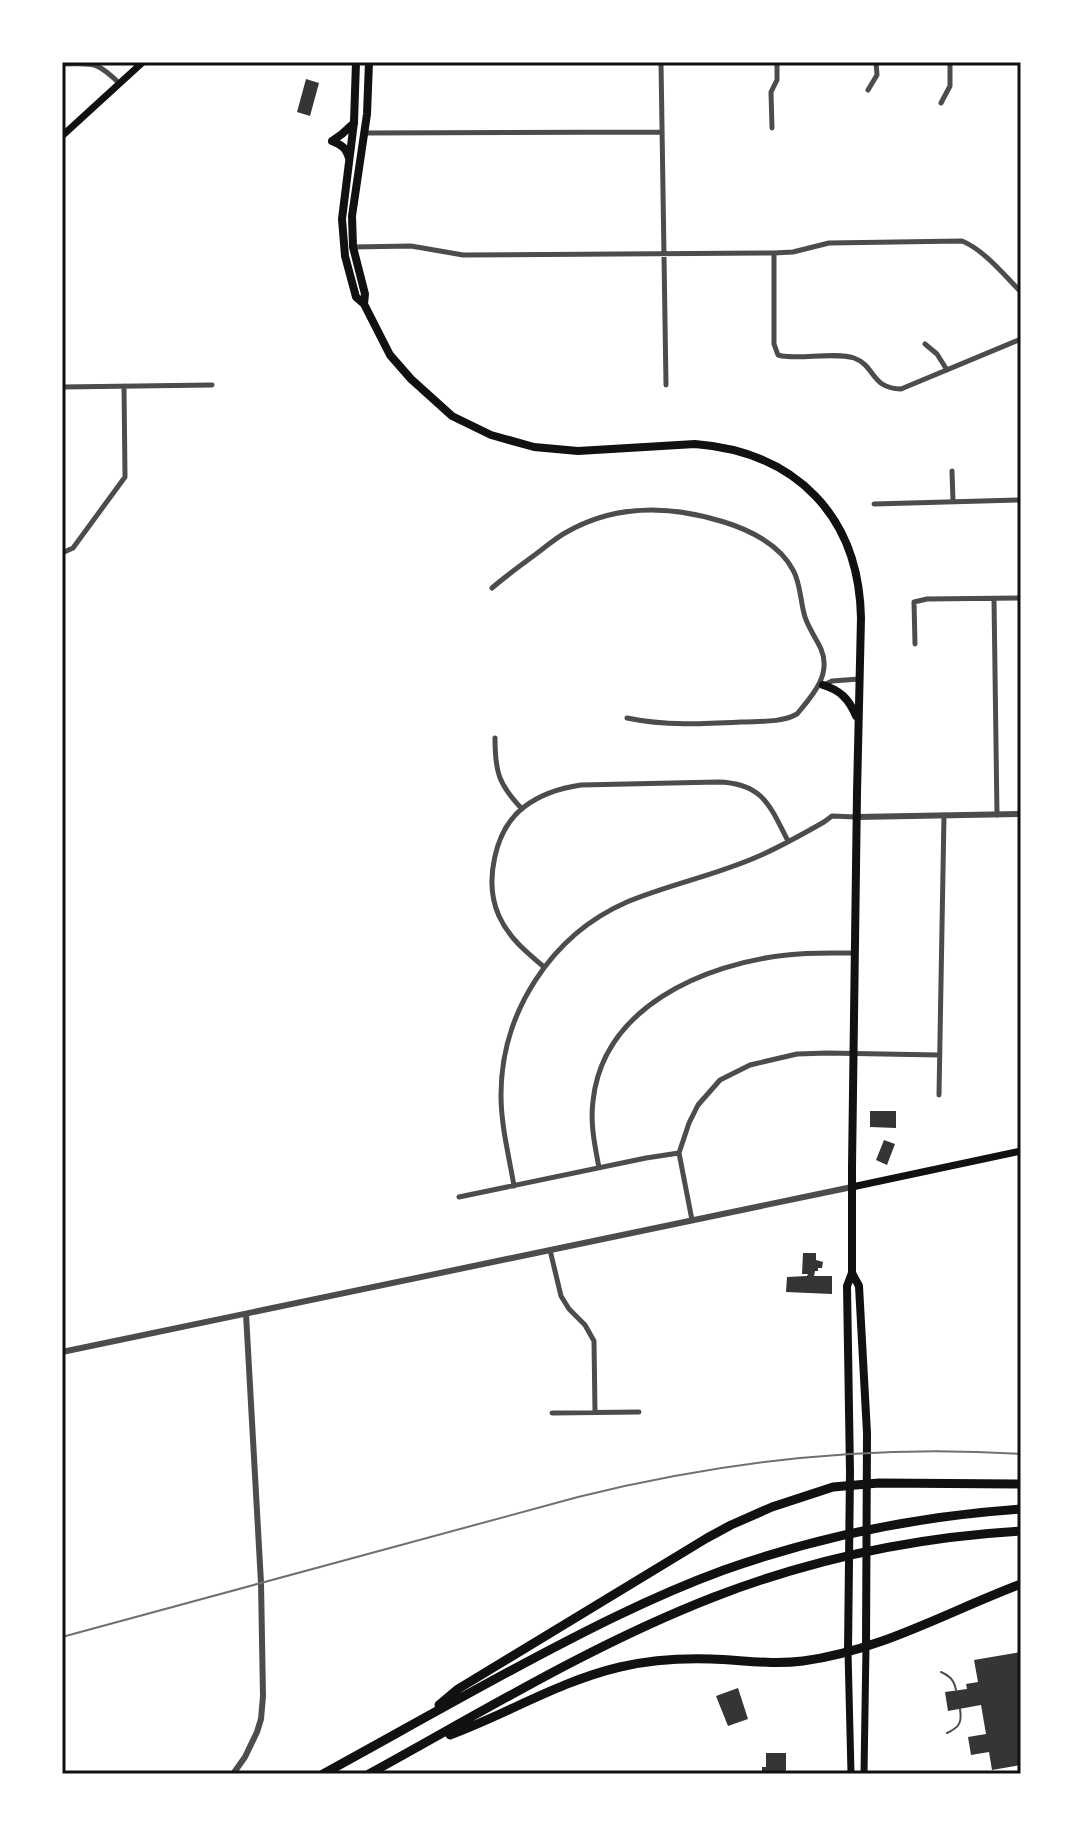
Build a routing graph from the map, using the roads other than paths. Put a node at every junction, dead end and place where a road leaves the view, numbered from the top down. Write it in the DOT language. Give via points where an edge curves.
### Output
graph roads {
  1 [pos="143,62"];
  2 [pos="356,62"];
  3 [pos="369,62"];
  4 [pos="661,62"];
  5 [pos="777,62"];
  6 [pos="876,62"];
  7 [pos="950,62"];
  8 [pos="62,64"];
  9 [pos="120,84"];
  10 [pos="868,90"];
  11 [pos="941,103"];
  12 [pos="354,122"];
  13 [pos="772,128"];
  14 [pos="662,132"];
  15 [pos="364,133"];
  16 [pos="62,136"];
  17 [pos="350,159"];
  18 [pos="353,247"];
  19 [pos="664,253"];
  20 [pos="774,253"];
  21 [pos="1019,287"];
  22 [pos="364,304"];
  23 [pos="1021,339"];
  24 [pos="925,344"];
  25 [pos="947,370"];
  26 [pos="212,385"];
  27 [pos="666,385"];
  28 [pos="124,386"];
  29 [pos="62,387"];
  30 [pos="952,471"];
  31 [pos="1021,500"];
  32 [pos="953,501"];
  33 [pos="874,504"];
  34 [pos="62,553"];
  35 [pos="492,588"];
  36 [pos="1021,598"];
  37 [pos="994,599"];
  38 [pos="915,644"];
  39 [pos="859,679"];
  40 [pos="821,686"];
  41 [pos="627,718"];
  42 [pos="858,724"];
  43 [pos="495,738"];
  44 [pos="522,809"];
  45 [pos="1021,814"];
  46 [pos="944,815"];
  47 [pos="997,815"];
  48 [pos="857,817"];
  49 [pos="788,841"];
  50 [pos="855,953"];
  51 [pos="544,967"];
  52 [pos="854,1054"];
  53 [pos="939,1055"];
  54 [pos="939,1095"];
  55 [pos="1021,1151"];
  56 [pos="679,1153"];
  57 [pos="599,1168"];
  58 [pos="514,1186"];
  59 [pos="852,1187"];
  60 [pos="459,1197"];
  61 [pos="692,1220"];
  62 [pos="550,1250"];
  63 [pos="852,1273"];
  64 [pos="246,1314"];
  65 [pos="62,1352"];
  66 [pos="595,1412"];
  67 [pos="639,1412"];
  68 [pos="552,1413"];
  69 [pos="868,1484"];
  70 [pos="1021,1484"];
  71 [pos="850,1485"];
  72 [pos="1021,1509"];
  73 [pos="1021,1531"];
  74 [pos="1021,1584"];
  75 [pos="866,1646"];
  76 [pos="848,1651"];
  77 [pos="941,1672"];
  78 [pos="956,1690"];
  79 [pos="960,1709"];
  80 [pos="417,1722"];
  81 [pos="947,1733"];
  82 [pos="420,1746"];
  83 [pos="233,1774"];
  84 [pos="323,1774"];
  85 [pos="369,1774"];
  86 [pos="851,1774"];
  87 [pos="864,1774"];
  1 -- 9 [label="main road"];
  2 -- 12 [label="highway"];
  3 -- 15 [label="highway"];
  4 -- 14 [label="street"];
  5 -- 13 [label="street"];
  6 -- 10 [label="street" via="877,75"];
  7 -- 11 [label="street" via="950,86"];
  8 -- 9 [label="street" via="99,65"];
  9 -- 16 [label="main road"];
  12 -- 17 [label="highway"];
  12 -- 17 [label="highway" via="332,141"];
  14 -- 15 [label="street"];
  14 -- 19 [label="street"];
  15 -- 18 [label="highway" via="353,201"];
  17 -- 22 [label="highway" via="343,246 352,286"];
  18 -- 19 [label="street" via="411,246 463,255"];
  18 -- 22 [label="highway"];
  19 -- 20 [label="street"];
  19 -- 27 [label="street"];
  20 -- 21 [label="street" via="829,243 962,241"];
  20 -- 25 [label="street" via="778,355 852,357 890,388 908,387"];
  22 -- 39 [label="highway" via="390,355 411,379 452,416 491,435 534,447 578,451 713,445 787,472 823,505 844,535 861,602"];
  23 -- 25 [label="street"];
  24 -- 25 [label="street"];
  26 -- 28 [label="street"];
  28 -- 29 [label="street"];
  28 -- 34 [label="street" via="125,477 73,548"];
  30 -- 32 [label="street"];
  31 -- 32 [label="street"];
  32 -- 33 [label="street"];
  35 -- 40 [label="street" via="562,534 609,515 668,509 728,523 778,550 793,569 803,613 824,658"];
  36 -- 37 [label="street"];
  37 -- 38 [label="street" via="914,602"];
  37 -- 47 [label="street"];
  39 -- 40 [label="street"];
  39 -- 42 [label="highway"];
  40 -- 41 [label="street" via="797,714 773,721 688,725"];
  40 -- 42 [label="highway" via="849,701"];
  42 -- 48 [label="highway"];
  43 -- 44 [label="street" via="499,779"];
  44 -- 49 [label="street" via="564,787 730,782 765,799"];
  44 -- 51 [label="street" via="496,850 493,898 514,940"];
  45 -- 47 [label="street"];
  46 -- 47 [label="street"];
  46 -- 48 [label="street"];
  46 -- 53 [label="street"];
  48 -- 49 [label="street" via="824,822"];
  48 -- 50 [label="highway"];
  49 -- 51 [label="street" via="748,861 625,903 574,936"];
  50 -- 52 [label="highway"];
  50 -- 57 [label="street" via="786,955 728,967 688,982 641,1012 610,1047 597,1078 592,1119"];
  51 -- 58 [label="street" via="518,1013 501,1083"];
  52 -- 53 [label="street"];
  52 -- 56 [label="street" via="797,1054 729,1075 698,1105"];
  52 -- 59 [label="highway"];
  53 -- 54 [label="street"];
  55 -- 59 [label="main road"];
  56 -- 57 [label="street"];
  56 -- 61 [label="street"];
  57 -- 58 [label="street"];
  58 -- 60 [label="street"];
  59 -- 61 [label="street"];
  59 -- 63 [label="highway"];
  61 -- 62 [label="street"];
  62 -- 64 [label="street"];
  62 -- 66 [label="street" via="561,1296 594,1341"];
  63 -- 69 [label="highway" via="859,1286"];
  63 -- 71 [label="highway" via="847,1286"];
  64 -- 65 [label="street"];
  64 -- 83 [label="street" via="263,1696 257,1732"];
  66 -- 67 [label="street"];
  66 -- 68 [label="street"];
  69 -- 70 [label="highway"];
  69 -- 71 [label="highway"];
  69 -- 75 [label="highway"];
  71 -- 76 [label="highway"];
  71 -- 80 [label="highway" via="772,1507 719,1531 458,1689"];
  72 -- 80 [label="highway" via="875,1528 723,1571 621,1614"];
  73 -- 82 [label="highway" via="884,1548 736,1589 592,1652"];
  74 -- 75 [label="highway"];
  75 -- 76 [label="highway"];
  75 -- 87 [label="main road"];
  76 -- 82 [label="highway" via="789,1663 686,1659 634,1664 577,1680"];
  76 -- 86 [label="main road"];
  77 -- 78 [label="lane" via="949,1675"];
  79 -- 81 [label="lane" via="958,1727"];
  80 -- 84 [label="highway"];
  82 -- 85 [label="highway"];
}
